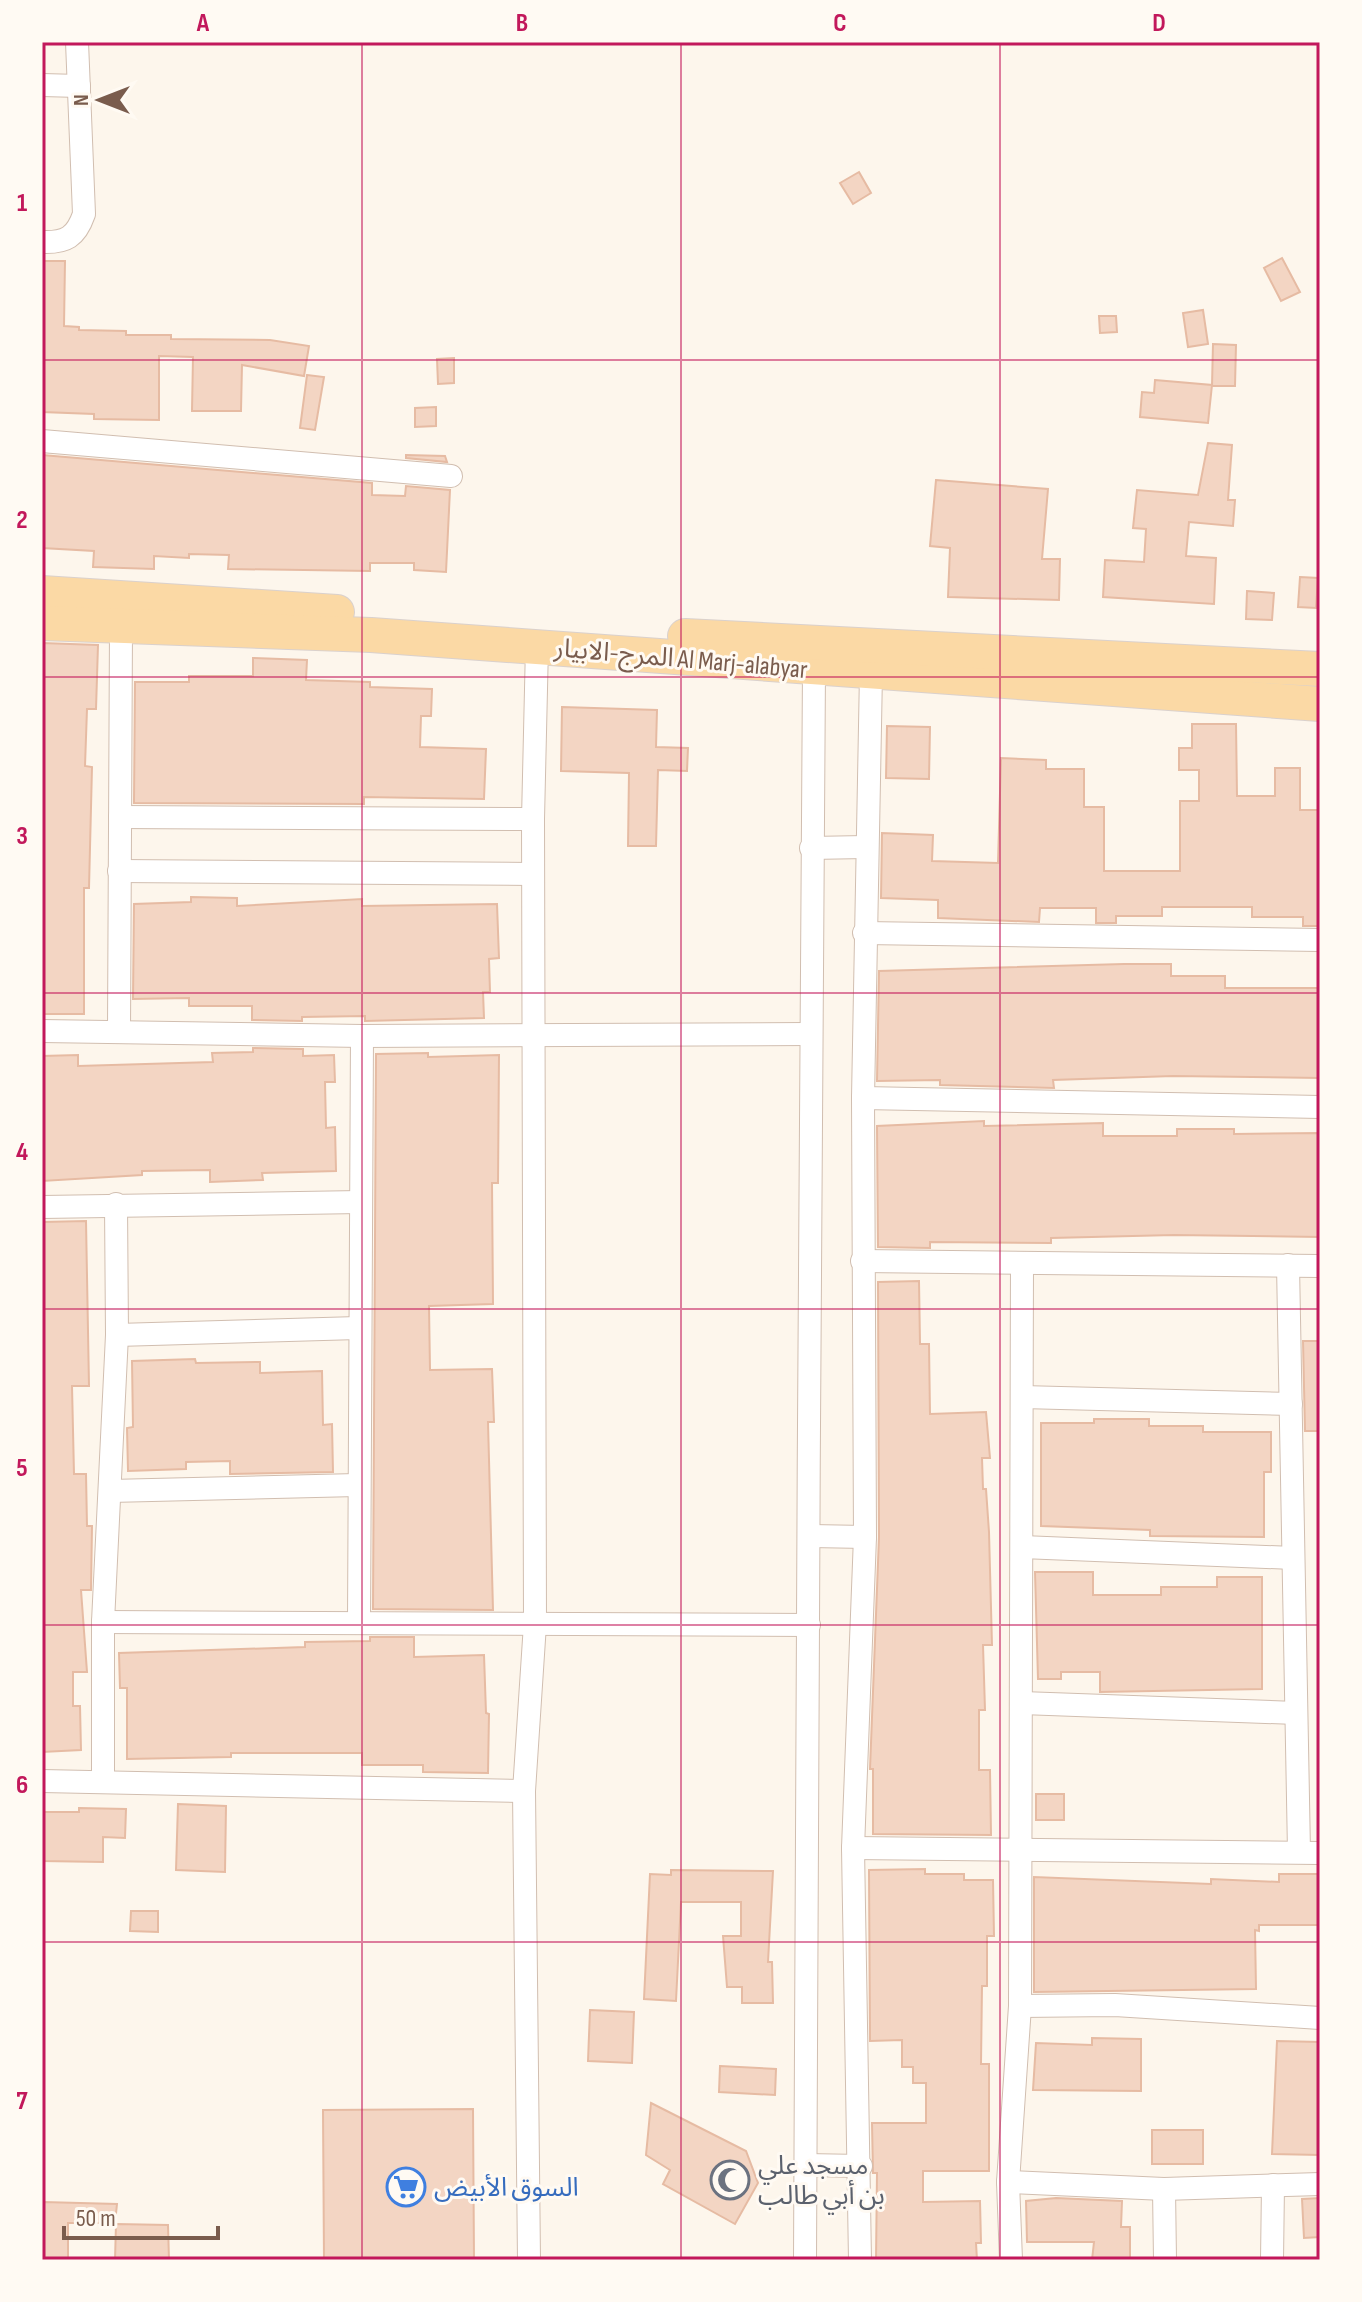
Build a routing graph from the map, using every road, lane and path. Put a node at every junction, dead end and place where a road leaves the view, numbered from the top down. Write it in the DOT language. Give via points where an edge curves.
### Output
graph roads {
  1 [pos="77,42"];
  2 [pos="42,85"];
  3 [pos="79,86"];
  4 [pos="42,242"];
  5 [pos="42,441"];
  6 [pos="451,476"];
  7 [pos="42,593"];
  8 [pos="42,623"];
  9 [pos="121,629"];
  10 [pos="537,646"];
  11 [pos="814,669"];
  12 [pos="1320,669"];
  13 [pos="871,673"];
  14 [pos="1320,704"];
  15 [pos="120,817"];
  16 [pos="533,819"];
  17 [pos="865,847"];
  18 [pos="811,848"];
  19 [pos="119,871"];
  20 [pos="533,874"];
  21 [pos="864,933"];
  22 [pos="1320,940"];
  23 [pos="42,1031"];
  24 [pos="119,1032"];
  25 [pos="809,1034"];
  26 [pos="362,1036"];
  27 [pos="536,1036"];
  28 [pos="863,1098"];
  29 [pos="1320,1107"];
  30 [pos="360,1202"];
  31 [pos="116,1204"];
  32 [pos="42,1207"];
  33 [pos="862,1261"];
  34 [pos="1022,1263"];
  35 [pos="1288,1265"];
  36 [pos="1320,1266"];
  37 [pos="358,1328"];
  38 [pos="117,1335"];
  39 [pos="1022,1397"];
  40 [pos="1291,1404"];
  41 [pos="357,1485"];
  42 [pos="110,1491"];
  43 [pos="811,1536"];
  44 [pos="865,1537"];
  45 [pos="1022,1547"];
  46 [pos="1293,1558"];
  47 [pos="103,1622"];
  48 [pos="359,1623"];
  49 [pos="535,1624"];
  50 [pos="809,1625"];
  51 [pos="1022,1703"];
  52 [pos="1296,1713"];
  53 [pos="42,1781"];
  54 [pos="103,1782"];
  55 [pos="524,1791"];
  56 [pos="853,1848"];
  57 [pos="1021,1849"];
  58 [pos="1309,1853"];
  59 [pos="1020,2006"];
  60 [pos="1320,2018"];
  61 [pos="806,2165"];
  62 [pos="861,2166"];
  63 [pos="1008,2182"];
  64 [pos="1320,2184"];
  65 [pos="1273,2185"];
  66 [pos="1164,2189"];
  67 [pos="529,2260"];
  68 [pos="805,2260"];
  69 [pos="860,2260"];
  70 [pos="1011,2260"];
  71 [pos="1165,2260"];
  72 [pos="1272,2260"];
  1 -- 3 [label="street"];
  2 -- 3 [label="street"];
  3 -- 4 [label="street" via="84,214 78,232 66,240"];
  5 -- 6 [label="street"];
  7 -- 12 [label="main road, المرج-الابيار Al Marj-alabyar" via="692,636"];
  8 -- 9 [label="main road, المرج-الابيار Al Marj-alabyar"];
  9 -- 10 [label="main road, المرج-الابيار Al Marj-alabyar" via="371,635"];
  9 -- 15 [label="street"];
  10 -- 11 [label="main road, المرج-الابيار Al Marj-alabyar"];
  10 -- 16 [label="street"];
  11 -- 13 [label="main road, المرج-الابيار Al Marj-alabyar"];
  11 -- 18 [label="street"];
  13 -- 14 [label="main road, المرج-الابيار Al Marj-alabyar"];
  13 -- 17 [label="street"];
  15 -- 16 [label="street"];
  15 -- 19 [label="street"];
  16 -- 20 [label="street"];
  17 -- 18 [label="street"];
  17 -- 21 [label="street"];
  18 -- 25 [label="street"];
  19 -- 20 [label="street"];
  19 -- 24 [label="street"];
  20 -- 27 [label="street"];
  21 -- 22 [label="street"];
  21 -- 28 [label="street"];
  23 -- 24 [label="street"];
  24 -- 26 [label="street"];
  25 -- 27 [label="street"];
  25 -- 43 [label="street"];
  26 -- 27 [label="street"];
  26 -- 30 [label="street"];
  27 -- 49 [label="street"];
  28 -- 29 [label="street"];
  28 -- 33 [label="street"];
  30 -- 31 [label="street"];
  30 -- 37 [label="street"];
  31 -- 32 [label="street"];
  31 -- 38 [label="street"];
  33 -- 34 [label="street"];
  33 -- 44 [label="street"];
  34 -- 35 [label="street"];
  34 -- 39 [label="street"];
  35 -- 36 [label="street"];
  35 -- 40 [label="street"];
  37 -- 38 [label="street"];
  37 -- 41 [label="street"];
  38 -- 42 [label="street"];
  39 -- 40 [label="street"];
  39 -- 45 [label="street"];
  40 -- 46 [label="street"];
  41 -- 42 [label="street"];
  41 -- 48 [label="street"];
  42 -- 47 [label="street"];
  43 -- 44 [label="street"];
  43 -- 50 [label="street"];
  44 -- 56 [label="street"];
  45 -- 46 [label="street"];
  45 -- 51 [label="street"];
  46 -- 52 [label="street"];
  47 -- 48 [label="street"];
  47 -- 54 [label="street"];
  48 -- 49 [label="street"];
  49 -- 50 [label="street"];
  49 -- 55 [label="street"];
  50 -- 61 [label="street"];
  51 -- 52 [label="street"];
  51 -- 57 [label="street"];
  52 -- 58 [label="street"];
  53 -- 54 [label="street"];
  54 -- 55 [label="street"];
  55 -- 67 [label="street"];
  56 -- 57 [label="street"];
  56 -- 62 [label="street"];
  57 -- 58 [label="street"];
  57 -- 59 [label="street"];
  59 -- 60 [label="street" via="1115,2005"];
  59 -- 63 [label="street"];
  61 -- 62 [label="street"];
  61 -- 68 [label="street"];
  62 -- 69 [label="street"];
  63 -- 66 [label="street"];
  63 -- 70 [label="street"];
  64 -- 65 [label="street"];
  65 -- 66 [label="street"];
  65 -- 72 [label="street"];
  66 -- 71 [label="street"];
}
